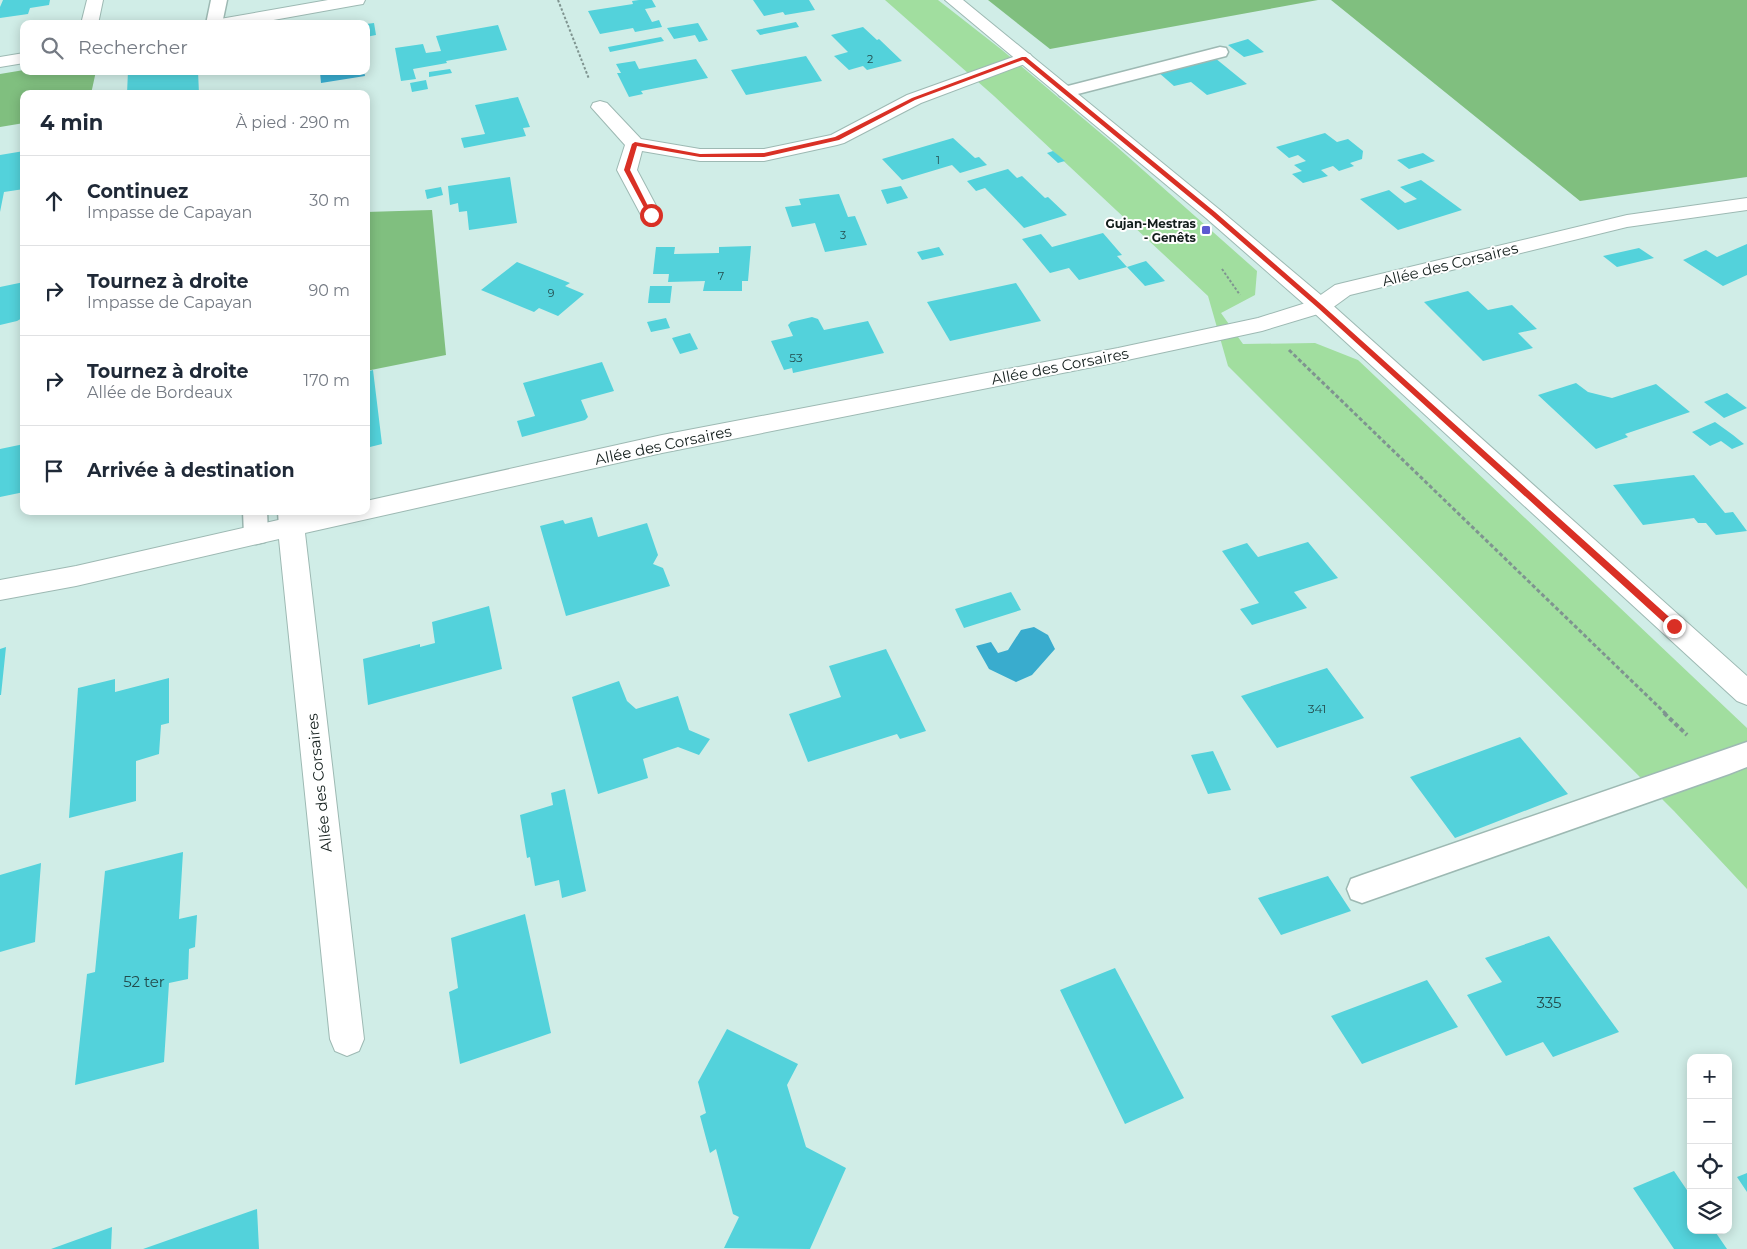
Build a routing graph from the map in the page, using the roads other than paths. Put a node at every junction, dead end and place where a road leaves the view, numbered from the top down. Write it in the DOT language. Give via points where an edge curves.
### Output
graph roads {
  1 [pos="95,0"];
  2 [pos="219,0"];
  3 [pos="357,0"];
  4 [pos="953,0"];
  5 [pos="90,20"];
  6 [pos="215,20"];
  7 [pos="243,20"];
  8 [pos="1220,52"];
  9 [pos="1024,58"];
  10 [pos="20,59"];
  11 [pos="0,62"];
  12 [pos="1066,92"];
  13 [pos="600,107"];
  14 [pos="635,144"];
  15 [pos="1747,204"];
  16 [pos="651,215"];
  17 [pos="1320,306"];
  18 [pos="370,509"];
  19 [pos="326,515"];
  20 [pos="291,519"];
  21 [pos="256,523"];
  22 [pos="0,590"];
  23 [pos="1747,692"];
  24 [pos="1747,754"];
  25 [pos="1362,889"];
  26 [pos="347,1039"];
  1 -- 5 [label="street"];
  2 -- 6 [label="lane"];
  3 -- 7 [label="street"];
  4 -- 9 [label="street"];
  8 -- 12 [label="lane"];
  9 -- 12 [label="street"];
  9 -- 14 [label="street" via="914,99 837,139 764,155 700,155"];
  10 -- 11 [label="street"];
  12 -- 17 [label="street"];
  13 -- 14 [label="street"];
  14 -- 16 [label="street" via="627,170"];
  15 -- 17 [label="street, Allée des Corsaires" via="1627,220 1344,290"];
  17 -- 18 [label="street, Allée des Corsaires" via="1262,324 1118,355 662,444"];
  17 -- 23 [label="street"];
  19 -- 20 [label="street"];
  20 -- 21 [label="street"];
  20 -- 26 [label="street, Allée des Corsaires"];
  21 -- 22 [label="street" via="76,576"];
  24 -- 25 [label="lane"];
}
